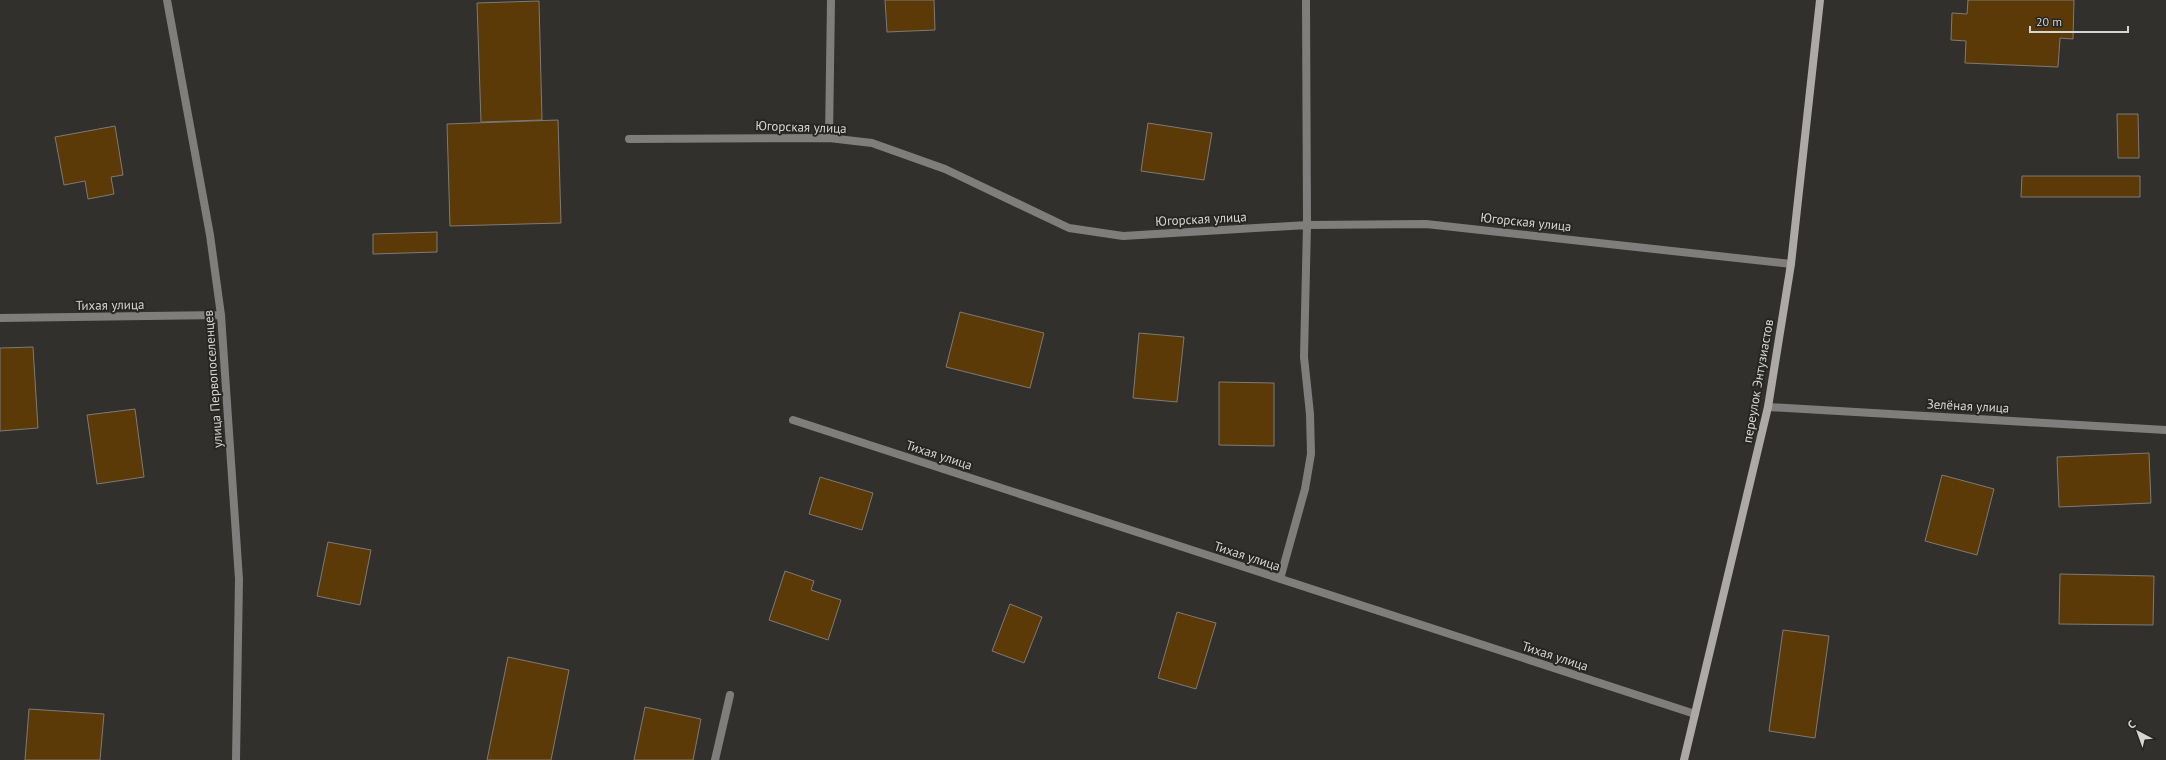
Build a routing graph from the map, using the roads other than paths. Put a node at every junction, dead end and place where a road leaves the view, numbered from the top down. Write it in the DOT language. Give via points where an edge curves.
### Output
graph roads {
  1 [pos="166,0"];
  2 [pos="831,0"];
  3 [pos="1306,0"];
  4 [pos="1820,0"];
  5 [pos="829,138"];
  6 [pos="629,139"];
  7 [pos="1307,225"];
  8 [pos="1791,264"];
  9 [pos="221,315"];
  10 [pos="0,318"];
  11 [pos="1768,407"];
  12 [pos="792,420"];
  13 [pos="2166,430"];
  14 [pos="1280,579"];
  15 [pos="730,695"];
  16 [pos="1695,714"];
  17 [pos="236,760"];
  18 [pos="715,760"];
  19 [pos="1684,760"];
  1 -- 9 [label="street, улица Первопоселенцев" via="210,235"];
  2 -- 5 [label="street"];
  3 -- 7 [label="street"];
  4 -- 8 [label="main road, переулок Энтузиастов"];
  5 -- 6 [label="street, Югорская улица"];
  5 -- 7 [label="street, Югорская улица" via="872,143 945,169 1069,228 1123,236"];
  7 -- 8 [label="street, Югорская улица" via="1426,224"];
  7 -- 14 [label="street" via="1304,357 1311,454 1305,489"];
  8 -- 11 [label="main road, переулок Энтузиастов"];
  9 -- 10 [label="street, Тихая улица"];
  9 -- 17 [label="street, улица Первопоселенцев" via="239,579"];
  11 -- 13 [label="street, Зелёная улица"];
  11 -- 16 [label="main road, переулок Энтузиастов"];
  12 -- 14 [label="street, Тихая улица"];
  14 -- 16 [label="street, Тихая улица"];
  15 -- 18 [label="street"];
  16 -- 19 [label="main road, переулок Энтузиастов"];
}
